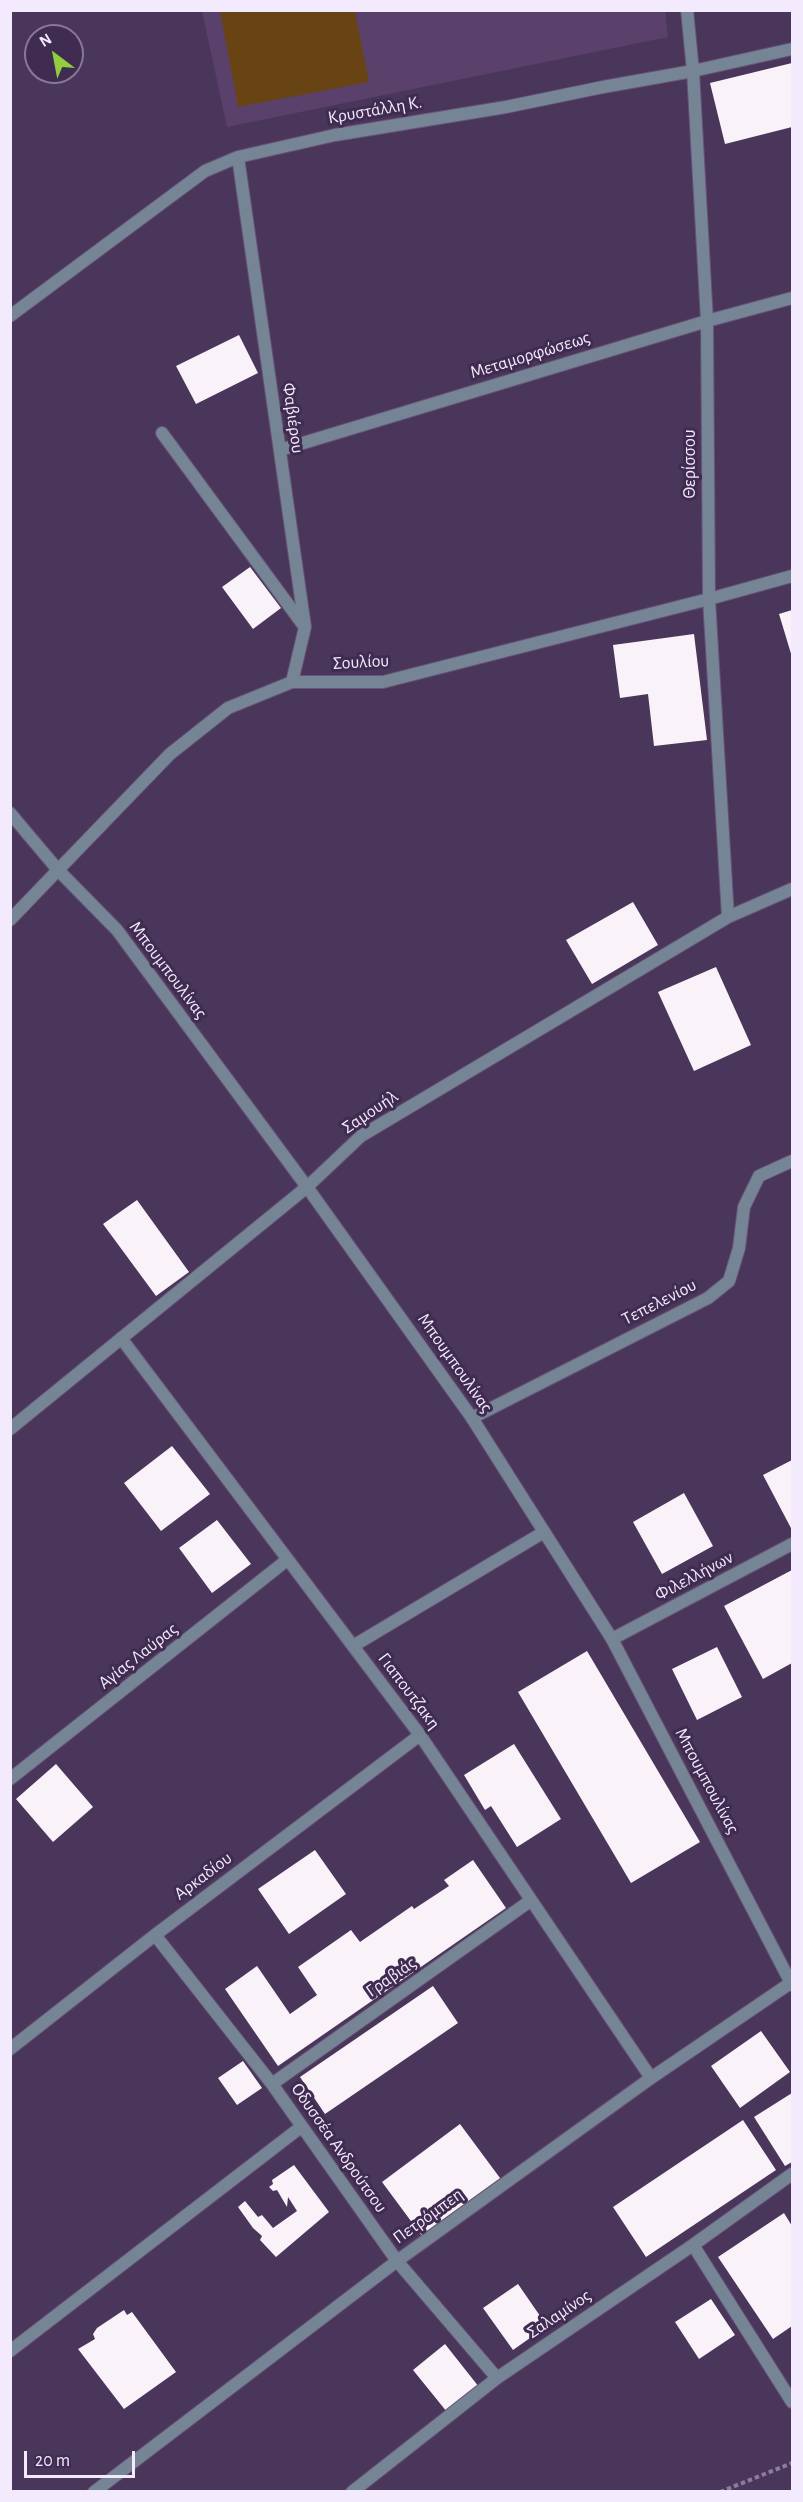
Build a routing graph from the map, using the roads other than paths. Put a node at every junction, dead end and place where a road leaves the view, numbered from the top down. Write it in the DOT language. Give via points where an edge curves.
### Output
graph roads {
  1 [pos="687,10"];
  2 [pos="792,49"];
  3 [pos="693,72"];
  4 [pos="238,157"];
  5 [pos="792,298"];
  6 [pos="10,316"];
  7 [pos="707,321"];
  8 [pos="162,433"];
  9 [pos="280,450"];
  10 [pos="792,576"];
  11 [pos="709,599"];
  12 [pos="304,627"];
  13 [pos="292,682"];
  14 [pos="10,813"];
  15 [pos="58,870"];
  16 [pos="792,889"];
  17 [pos="728,917"];
  18 [pos="10,920"];
  19 [pos="792,1161"];
  20 [pos="307,1187"];
  21 [pos="121,1338"];
  22 [pos="472,1418"];
  23 [pos="10,1429"];
  24 [pos="544,1532"];
  25 [pos="792,1544"];
  26 [pos="287,1560"];
  27 [pos="612,1639"];
  28 [pos="353,1646"];
  29 [pos="420,1735"];
  30 [pos="10,1779"];
  31 [pos="530,1901"];
  32 [pos="155,1935"];
  33 [pos="792,1983"];
  34 [pos="10,2049"];
  35 [pos="651,2078"];
  36 [pos="272,2084"];
  37 [pos="301,2127"];
  38 [pos="792,2174"];
  39 [pos="693,2245"];
  40 [pos="396,2261"];
  41 [pos="10,2351"];
  42 [pos="497,2378"];
  43 [pos="792,2402"];
  44 [pos="94,2492"];
  45 [pos="352,2492"];
  1 -- 3 [label="street, Θερίσσου"];
  2 -- 3 [label="street, Κρυστάλλη Κ."];
  3 -- 4 [label="street, Κρυστάλλη Κ." via="334,135"];
  3 -- 7 [label="street, Θερίσσου"];
  4 -- 6 [label="street, Κρυστάλλη Κ." via="195,177"];
  4 -- 9 [label="street, Φαβιέρου"];
  5 -- 7 [label="street, Μεταμορφώσεως"];
  7 -- 9 [label="street, Μεταμορφώσεως"];
  7 -- 11 [label="street, Θερίσσου"];
  8 -- 12 [label="street"];
  9 -- 12 [label="street, Φαβιέρου"];
  10 -- 11 [label="street, Σουλίου"];
  11 -- 13 [label="street, Σουλίου" via="383,682"];
  11 -- 17 [label="street, Θερίσσου"];
  12 -- 13 [label="street, Φαβιέρου"];
  13 -- 15 [label="street, Σουλίου" via="228,708 170,754"];
  14 -- 15 [label="street, Μπουμπουλίνας"];
  15 -- 18 [label="street, Σουλίου"];
  15 -- 20 [label="street, Μπουμπουλίνας" via="117,930"];
  16 -- 17 [label="street, Σαμουήλ"];
  17 -- 20 [label="street, Σαμουήλ" via="361,1136"];
  19 -- 22 [label="street, Τεπελενίου" via="759,1176 744,1207 739,1248 729,1281 708,1298"];
  20 -- 21 [label="street, Σαμουήλ"];
  20 -- 22 [label="street, Μπουμπουλίνας"];
  21 -- 23 [label="street, Σαμουήλ"];
  21 -- 26 [label="street, Γιαπουτζακη"];
  22 -- 24 [label="street, Μπουμπουλίνας"];
  24 -- 27 [label="street, Μπουμπουλίνας"];
  24 -- 28 [label="street"];
  25 -- 27 [label="street, Φιλελλήνων"];
  26 -- 28 [label="street, Γιαπουτζακη"];
  26 -- 30 [label="street, Αγίας Λαύρας"];
  27 -- 33 [label="street, Μπουμπουλίνας"];
  28 -- 29 [label="street, Γιαπουτζακη"];
  29 -- 31 [label="street, Γιαπουτζακη"];
  29 -- 32 [label="street, Αρκαδίου"];
  31 -- 35 [label="street, Γιαπουτζακη"];
  31 -- 36 [label="street, Γραβιάς"];
  32 -- 34 [label="street, Αρκαδίου"];
  32 -- 36 [label="street, Οδυσσέα Ανδρούτσου"];
  33 -- 35 [label="street, Πετρόμπεη"];
  35 -- 40 [label="street, Πετρόμπεη"];
  36 -- 37 [label="street, Οδυσσέα Ανδρούτσου"];
  37 -- 40 [label="street, Οδυσσέα Ανδρούτσου"];
  37 -- 41 [label="street"];
  38 -- 39 [label="street, Σαλαμίνος"];
  39 -- 42 [label="street, Σαλαμίνος"];
  39 -- 43 [label="street"];
  40 -- 42 [label="street, Οδυσσέα Ανδρούτσου"];
  40 -- 44 [label="street, Πετρόμπεη"];
  42 -- 45 [label="street, Σαλαμίνος"];
}
